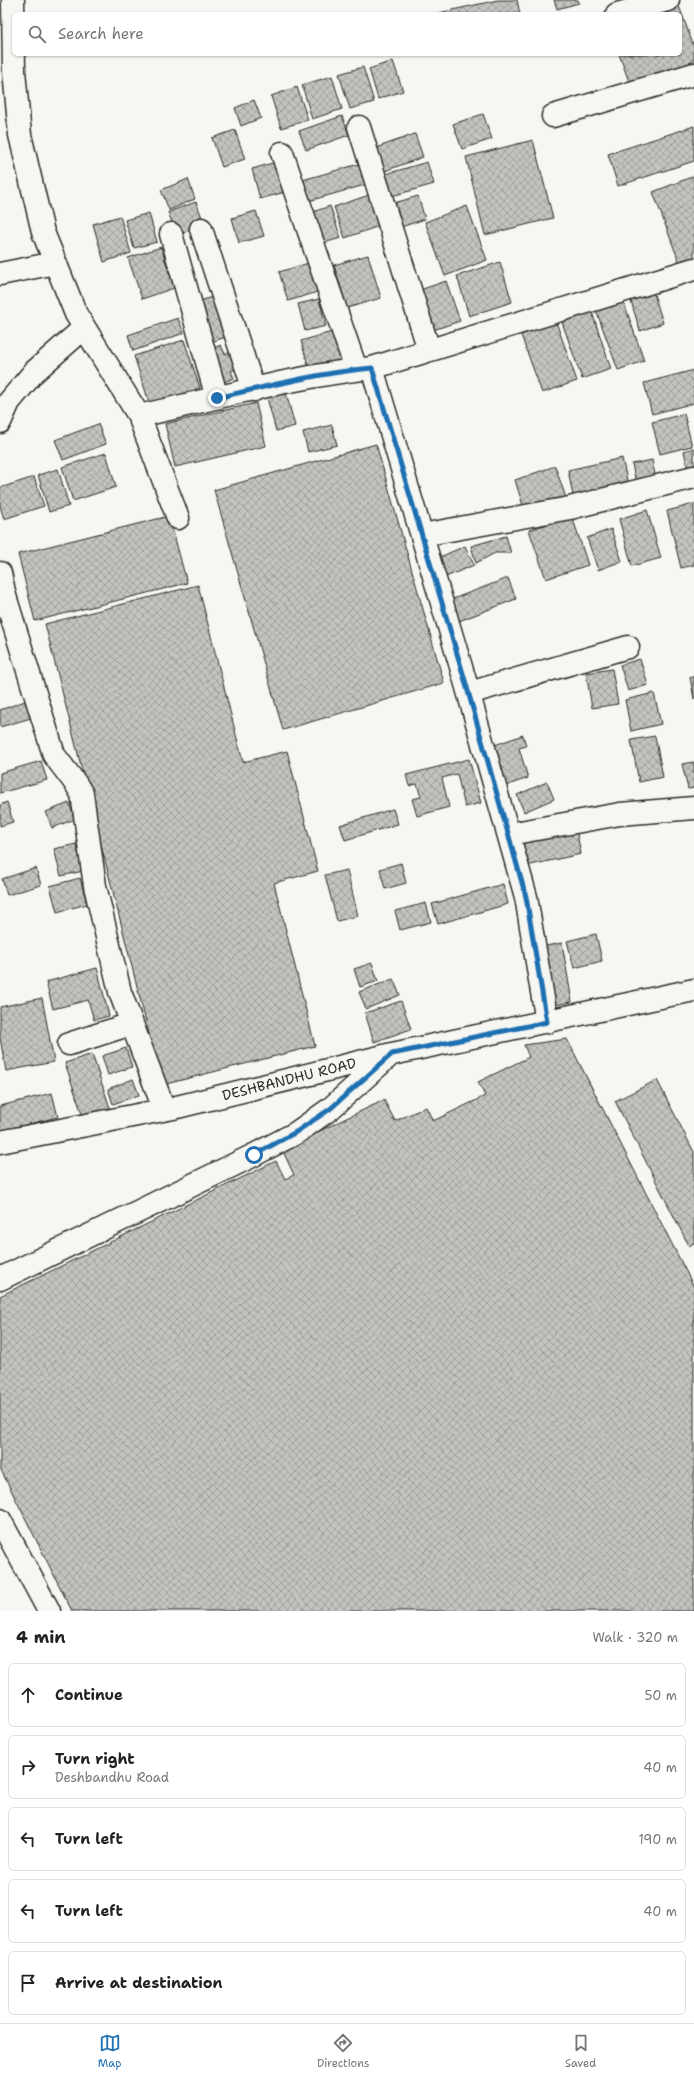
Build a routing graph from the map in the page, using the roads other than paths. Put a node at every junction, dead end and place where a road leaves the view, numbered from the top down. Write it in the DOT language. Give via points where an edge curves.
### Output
graph roads {
  1 [pos="13,0"];
  2 [pos="668,0"];
  3 [pos="13,12"];
  4 [pos="624,12"];
  5 [pos="14,56"];
  6 [pos="694,74"];
  7 [pos="552,116"];
  8 [pos="359,127"];
  9 [pos="282,153"];
  10 [pos="201,229"];
  11 [pos="171,234"];
  12 [pos="55,263"];
  13 [pos="694,270"];
  14 [pos="0,274"];
  15 [pos="84,328"];
  16 [pos="429,350"];
  17 [pos="364,369"];
  18 [pos="254,390"];
  19 [pos="217,398"];
  20 [pos="139,416"];
  21 [pos="0,422"];
  22 [pos="694,477"];
  23 [pos="178,518"];
  24 [pos="422,536"];
  25 [pos="0,573"];
  26 [pos="2,597"];
  27 [pos="628,647"];
  28 [pos="469,693"];
  29 [pos="694,808"];
  30 [pos="508,834"];
  31 [pos="694,990"];
  32 [pos="547,1022"];
  33 [pos="131,1024"];
  34 [pos="69,1044"];
  35 [pos="392,1054"];
  36 [pos="164,1109"];
  37 [pos="0,1142"];
  38 [pos="0,1279"];
  39 [pos="0,1520"];
  40 [pos="49,1611"];
  1 -- 3 [label="street"];
  2 -- 4 [label="street"];
  5 -- 12 [label="street" via="20,135 43,232"];
  6 -- 7 [label="street"];
  8 -- 16 [label="street"];
  9 -- 17 [label="street"];
  10 -- 18 [label="street"];
  11 -- 19 [label="street"];
  12 -- 14 [label="street"];
  12 -- 15 [label="street"];
  13 -- 16 [label="street"];
  15 -- 20 [label="street"];
  15 -- 21 [label="street" via="34,372 9,402"];
  16 -- 17 [label="street"];
  17 -- 18 [label="street"];
  17 -- 24 [label="street"];
  18 -- 19 [label="street"];
  19 -- 20 [label="street"];
  20 -- 23 [label="street"];
  22 -- 24 [label="street" via="570,508"];
  24 -- 28 [label="street"];
  25 -- 26 [label="street"];
  26 -- 33 [label="street" via="54,755 82,794 95,886 118,985"];
  27 -- 28 [label="street"];
  28 -- 30 [label="street"];
  29 -- 30 [label="street" via="620,814"];
  30 -- 32 [label="street" via="526,897"];
  31 -- 32 [label="street, DESHBANDHU ROAD"];
  32 -- 35 [label="street, DESHBANDHU ROAD"];
  33 -- 34 [label="street"];
  33 -- 36 [label="street"];
  35 -- 36 [label="street, DESHBANDHU ROAD"];
  35 -- 38 [label="street" via="330,1109 296,1132"];
  36 -- 37 [label="street, DESHBANDHU ROAD"];
  39 -- 40 [label="street"];
}
